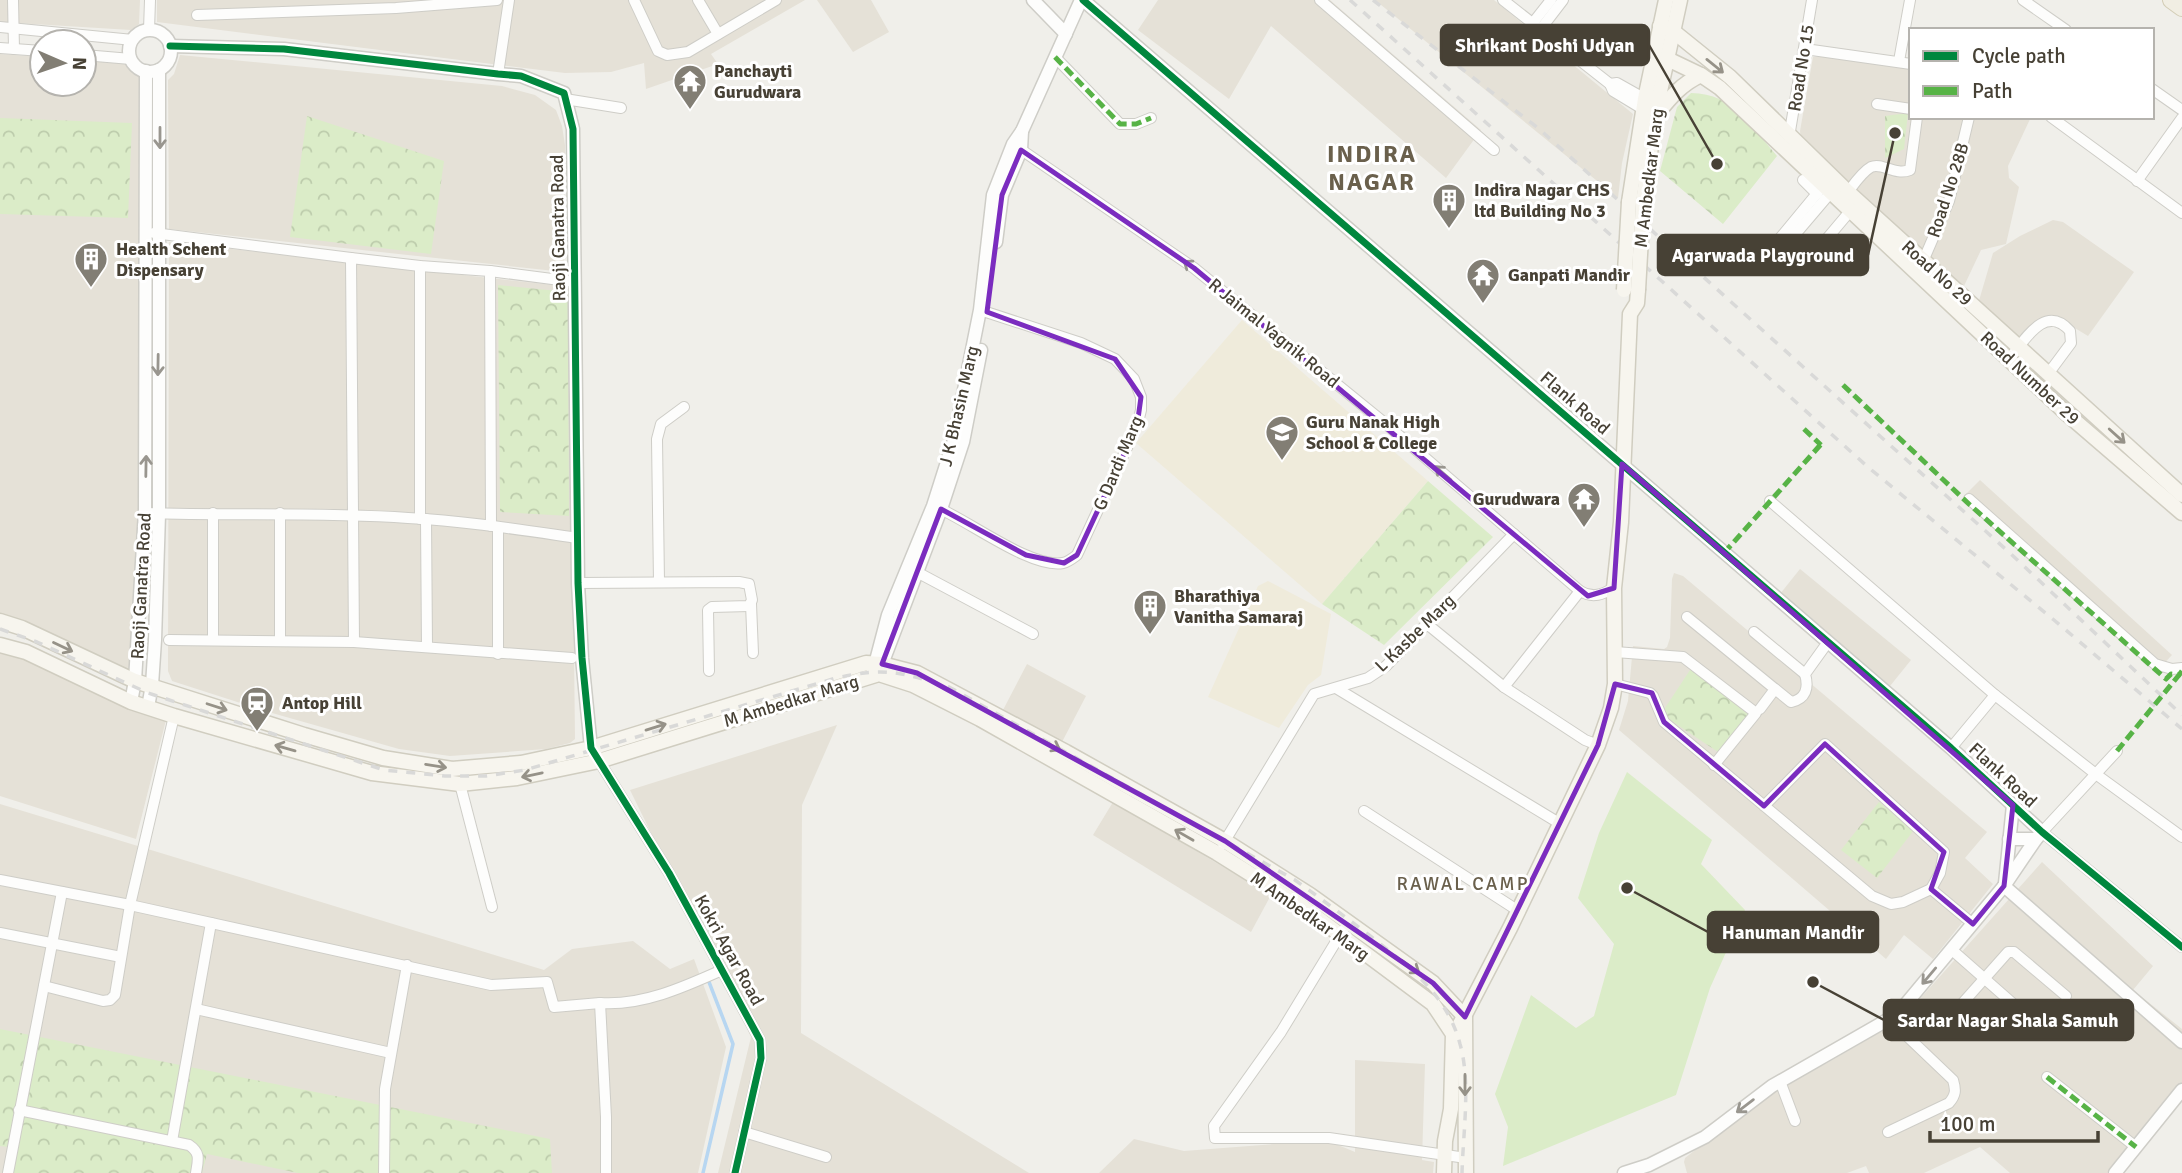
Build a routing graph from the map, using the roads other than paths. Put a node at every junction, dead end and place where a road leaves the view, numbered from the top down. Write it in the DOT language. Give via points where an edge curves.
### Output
graph roads {
  1 [pos="13,0"];
  2 [pos="150,0"];
  3 [pos="497,0"];
  4 [pos="509,0"];
  5 [pos="634,0"];
  6 [pos="698,0"];
  7 [pos="776,0"];
  8 [pos="1032,0"];
  9 [pos="1082,0"];
  10 [pos="1320,0"];
  11 [pos="1503,0"];
  12 [pos="1545,0"];
  13 [pos="1551,0"];
  14 [pos="1563,0"];
  15 [pos="1666,0"];
  16 [pos="1679,0"];
  17 [pos="1812,0"];
  18 [pos="1910,0"];
  19 [pos="2023,0"];
  20 [pos="2171,0"];
  21 [pos="422,3"];
  22 [pos="2182,8"];
  23 [pos="197,15"];
  24 [pos="1534,25"];
  25 [pos="0,27"];
  26 [pos="15,28"];
  27 [pos="2063,28"];
  28 [pos="1667,29"];
  29 [pos="149,30"];
  30 [pos="718,34"];
  31 [pos="1066,34"];
  32 [pos="133,40"];
  33 [pos="170,46"];
  34 [pos="0,48"];
  35 [pos="14,49"];
  36 [pos="1805,49"];
  37 [pos="28,50"];
  38 [pos="98,56"];
  39 [pos="1661,56"];
  40 [pos="1055,57"];
  41 [pos="131,59"];
  42 [pos="1899,61"];
  43 [pos="1909,64"];
  44 [pos="159,70"];
  45 [pos="145,71"];
  46 [pos="498,74"];
  47 [pos="1701,75"];
  48 [pos="2154,90"];
  49 [pos="565,99"];
  50 [pos="1877,104"];
  51 [pos="1650,107"];
  52 [pos="621,108"];
  53 [pos="1909,109"];
  54 [pos="2182,110"];
  55 [pos="1151,118"];
  56 [pos="2182,118"];
  57 [pos="1917,119"];
  58 [pos="1969,119"];
  59 [pos="2054,119"];
  60 [pos="1787,141"];
  61 [pos="1017,147"];
  62 [pos="1494,150"];
  63 [pos="1803,180"];
  64 [pos="2137,181"];
  65 [pos="1824,190"];
  66 [pos="1848,192"];
  67 [pos="1851,210"];
  68 [pos="2182,213"];
  69 [pos="146,233"];
  70 [pos="160,234"];
  71 [pos="1772,249"];
  72 [pos="351,258"];
  73 [pos="420,266"];
  74 [pos="1921,266"];
  75 [pos="490,271"];
  76 [pos="575,282"];
  77 [pos="984,311"];
  78 [pos="2014,353"];
  79 [pos="2048,374"];
  80 [pos="684,407"];
  81 [pos="152,417"];
  82 [pos="1622,464"];
  83 [pos="2182,495"];
  84 [pos="1969,499"];
  85 [pos="1770,501"];
  86 [pos="937,507"];
  87 [pos="145,513"];
  88 [pos="213,513"];
  89 [pos="280,513"];
  90 [pos="2182,513"];
  91 [pos="159,514"];
  92 [pos="353,516"];
  93 [pos="423,519"];
  94 [pos="495,526"];
  95 [pos="1514,534"];
  96 [pos="578,538"];
  97 [pos="913,570"];
  98 [pos="659,582"];
  99 [pos="578,583"];
  100 [pos="1614,588"];
  101 [pos="1580,592"];
  102 [pos="751,604"];
  103 [pos="1687,617"];
  104 [pos="0,621"];
  105 [pos="1427,624"];
  106 [pos="1754,632"];
  107 [pos="1033,634"];
  108 [pos="169,640"];
  109 [pos="213,640"];
  110 [pos="280,640"];
  111 [pos="354,642"];
  112 [pos="1828,642"];
  113 [pos="0,645"];
  114 [pos="427,647"];
  115 [pos="1615,652"];
  116 [pos="754,653"];
  117 [pos="498,654"];
  118 [pos="572,657"];
  119 [pos="2182,667"];
  120 [pos="877,669"];
  121 [pos="709,671"];
  122 [pos="1805,674"];
  123 [pos="135,681"];
  124 [pos="1615,684"];
  125 [pos="152,685"];
  126 [pos="1504,687"];
  127 [pos="1336,688"];
  128 [pos="1775,690"];
  129 [pos="1995,695"];
  130 [pos="131,702"];
  131 [pos="148,707"];
  132 [pos="1760,709"];
  133 [pos="174,716"];
  134 [pos="325,742"];
  135 [pos="1598,745"];
  136 [pos="1951,748"];
  137 [pos="2117,751"];
  138 [pos="595,754"];
  139 [pos="320,758"];
  140 [pos="1714,765"];
  141 [pos="2097,775"];
  142 [pos="460,784"];
  143 [pos="2013,805"];
  144 [pos="1764,806"];
  145 [pos="1364,811"];
  146 [pos="1559,823"];
  147 [pos="2039,836"];
  148 [pos="2182,837"];
  149 [pos="2009,839"];
  150 [pos="1221,847"];
  151 [pos="0,880"];
  152 [pos="2004,886"];
  153 [pos="1931,889"];
  154 [pos="62,892"];
  155 [pos="130,905"];
  156 [pos="492,907"];
  157 [pos="1517,910"];
  158 [pos="211,923"];
  159 [pos="1973,924"];
  160 [pos="1344,929"];
  161 [pos="0,933"];
  162 [pos="52,944"];
  163 [pos="2182,947"];
  164 [pos="1952,950"];
  165 [pos="121,957"];
  166 [pos="407,965"];
  167 [pos="722,970"];
  168 [pos="1983,978"];
  169 [pos="44,986"];
  170 [pos="2066,996"];
  171 [pos="600,1003"];
  172 [pos="1960,1006"];
  173 [pos="196,1009"];
  174 [pos="1465,1017"];
  175 [pos="1889,1019"];
  176 [pos="2035,1023"];
  177 [pos="1453,1034"];
  178 [pos="2182,1042"];
  179 [pos="391,1053"];
  180 [pos="2047,1077"];
  181 [pos="1780,1081"];
  182 [pos="2182,1090"];
  183 [pos="19,1110"];
  184 [pos="1795,1121"];
  185 [pos="744,1132"];
  186 [pos="1888,1132"];
  187 [pos="172,1141"];
  188 [pos="2136,1147"];
  189 [pos="1444,1154"];
  190 [pos="826,1157"];
  191 [pos="1466,1158"];
  192 [pos="5,1168"];
  193 [pos="196,1173"];
  194 [pos="384,1173"];
  195 [pos="606,1173"];
  196 [pos="735,1173"];
  197 [pos="1444,1173"];
  198 [pos="1466,1173"];
  199 [pos="1625,1173"];
  200 [pos="2115,1173"];
  1 -- 26 [label="street"];
  2 -- 29 [label="street"];
  3 -- 21 [label="street"];
  4 -- 46 [label="street"];
  5 -- 30 [label="street" via="658,51 667,55 688,52"];
  6 -- 30 [label="street"];
  7 -- 30 [label="street"];
  8 -- 31 [label="street"];
  9 -- 31 [label="street, J K Bhasin Marg"];
  9 -- 82 [label="street, Flank Road"];
  10 -- 62 [label="street"];
  11 -- 24 [label="street"];
  12 -- 24 [label="street"];
  13 -- 24 [label="street"];
  14 -- 24 [label="street"];
  15 -- 28 [label="main road, M Ambedkar Marg"];
  16 -- 28 [label="main road, M Ambedkar Marg"];
  17 -- 36 [label="street, Road No 15"];
  18 -- 42 [label="street"];
  19 -- 27 [label="street"];
  20 -- 22 [label="main road"];
  21 -- 23 [label="street"];
  24 -- 51 [label="street" via="1613,90"];
  25 -- 26 [label="street"];
  26 -- 32 [label="street"];
  26 -- 35 [label="street"];
  28 -- 39 [label="main road, M Ambedkar Marg"];
  28 -- 60 [label="main road, Road No 29, one-way" via="1730,77"];
  29 -- 32 [label="street"];
  29 -- 33 [label="street" via="162,35"];
  31 -- 40 [label="street, J K Bhasin Marg"];
  32 -- 41 [label="street"];
  33 -- 44 [label="street" via="169,60"];
  33 -- 46 [label="street" via="284,49"];
  34 -- 35 [label="street"];
  35 -- 37 [label="street"];
  36 -- 42 [label="street"];
  36 -- 60 [label="street, Road No 15"];
  38 -- 41 [label="street"];
  39 -- 47 [label="main road, Road Number 29"];
  39 -- 51 [label="main road, M Ambedkar Marg"];
  40 -- 55 [label="street" via="1120,124"];
  40 -- 61 [label="street, J K Bhasin Marg"];
  41 -- 45 [label="street"];
  42 -- 43 [label="street"];
  44 -- 45 [label="street"];
  44 -- 70 [label="street, Raoji Ganatra Road, one-way"];
  45 -- 69 [label="street, Raoji Ganatra Road"];
  46 -- 49 [label="street" via="521,76 564,93"];
  47 -- 51 [label="main road"];
  47 -- 60 [label="main road, Road Number 29"];
  48 -- 54 [label="street"];
  49 -- 52 [label="street"];
  49 -- 76 [label="street, Raoji Ganatra Road" via="573,130"];
  50 -- 53 [label="street"];
  51 -- 82 [label="main road, M Ambedkar Marg, bridge" via="1636,202 1631,290 1637,303 1630,314"];
  56 -- 64 [label="street"];
  57 -- 66 [label="street" via="1909,170 1902,173 1872,166"];
  58 -- 74 [label="street, Road No 28B" via="1949,201"];
  59 -- 64 [label="street"];
  60 -- 65 [label="main road, Road Number 29"];
  60 -- 66 [label="main road, Road No 29"];
  61 -- 77 [label="street, J K Bhasin Marg" via="995,212"];
  95 -- 61 [label="street, R Jaimal Yagnik Road, one-way" via="1194,268"];
  63 -- 65 [label="street"];
  64 -- 68 [label="street"];
  65 -- 67 [label="main road, Road Number 29"];
  65 -- 67 [label="street" via="1781,251 1791,265 1803,267"];
  65 -- 71 [label="street"];
  66 -- 74 [label="main road, Road No 29"];
  67 -- 74 [label="main road, Road Number 29"];
  69 -- 70 [label="street"];
  69 -- 81 [label="street, Raoji Ganatra Road"];
  70 -- 72 [label="street"];
  70 -- 81 [label="street, Raoji Ganatra Road, one-way"];
  72 -- 73 [label="street"];
  72 -- 92 [label="street"];
  73 -- 75 [label="street"];
  73 -- 93 [label="street"];
  74 -- 78 [label="main road, Road Number 29"];
  75 -- 76 [label="street"];
  75 -- 94 [label="street"];
  76 -- 96 [label="street, Raoji Ganatra Road"];
  77 -- 86 [label="street, J K Bhasin Marg" via="971,409"];
  77 -- 86 [label="street, G Dardi Marg" via="1115,359 1134,379 1141,410 1077,555 1064,563 1044,563"];
  78 -- 79 [label="main road"];
  78 -- 79 [label="street" via="2042,323 2057,320 2072,336 2071,344"];
  78 -- 90 [label="main road, Road Number 29" via="2067,414"];
  79 -- 83 [label="main road, one-way"];
  80 -- 98 [label="street" via="661,424 657,439"];
  87 -- 81 [label="street, Raoji Ganatra Road, one-way"];
  81 -- 91 [label="street, Raoji Ganatra Road"];
  82 -- 100 [label="main road, M Ambedkar Marg"];
  82 -- 112 [label="street, Flank Road"];
  84 -- 119 [label="street" via="2155,664"];
  85 -- 129 [label="street"];
  86 -- 97 [label="street, J K Bhasin Marg"];
  87 -- 91 [label="street"];
  87 -- 123 [label="street, Raoji Ganatra Road"];
  88 -- 89 [label="street"];
  88 -- 91 [label="street"];
  88 -- 109 [label="street"];
  89 -- 92 [label="street"];
  89 -- 110 [label="street"];
  91 -- 125 [label="street, Raoji Ganatra Road"];
  92 -- 93 [label="street"];
  92 -- 111 [label="street"];
  93 -- 94 [label="street"];
  93 -- 114 [label="street"];
  94 -- 96 [label="street"];
  94 -- 117 [label="street"];
  95 -- 101 [label="street, R Jaimal Yagnik Road"];
  95 -- 105 [label="street, L Kasbe Marg"];
  96 -- 99 [label="street, Raoji Ganatra Road"];
  97 -- 107 [label="street"];
  97 -- 120 [label="street, J K Bhasin Marg" via="888,615"];
  98 -- 99 [label="street"];
  98 -- 102 [label="street" via="746,582 751,587"];
  99 -- 138 [label="street, Raoji Ganatra Road"];
  100 -- 101 [label="street" via="1602,595"];
  100 -- 115 [label="main road, M Ambedkar Marg"];
  101 -- 126 [label="street"];
  102 -- 116 [label="street"];
  102 -- 121 [label="street" via="708,610"];
  103 -- 128 [label="street"];
  104 -- 123 [label="main road, one-way"];
  105 -- 126 [label="street"];
  105 -- 127 [label="street, L Kasbe Marg" via="1386,666 1368,678"];
  106 -- 122 [label="street"];
  108 -- 109 [label="street"];
  109 -- 110 [label="street"];
  110 -- 111 [label="street"];
  111 -- 114 [label="street"];
  112 -- 122 [label="street"];
  112 -- 136 [label="street, Flank Road"];
  113 -- 130 [label="main road, M Ambedkar Marg" via="26,652"];
  114 -- 117 [label="street"];
  115 -- 124 [label="main road, M Ambedkar Marg"];
  115 -- 140 [label="street" via="1683,657 1756,713"];
  117 -- 118 [label="street"];
  120 -- 138 [label="main road, M Ambedkar Marg"];
  120 -- 150 [label="main road, M Ambedkar Marg"];
  122 -- 128 [label="street" via="1808,685 1798,701 1791,702"];
  123 -- 125 [label="main road"];
  123 -- 130 [label="street, Raoji Ganatra Road"];
  124 -- 135 [label="main road, M Ambedkar Marg"];
  124 -- 140 [label="street" via="1650,693 1664,722"];
  125 -- 131 [label="street, Raoji Ganatra Road"];
  125 -- 134 [label="main road, one-way"];
  126 -- 135 [label="street"];
  127 -- 146 [label="street"];
  127 -- 150 [label="street, L Kasbe Marg" via="1314,694"];
  128 -- 132 [label="street"];
  129 -- 136 [label="street"];
  129 -- 141 [label="street"];
  130 -- 131 [label="main road, M Ambedkar Marg"];
  131 -- 133 [label="main road, M Ambedkar Marg"];
  139 -- 133 [label="main road, M Ambedkar Marg, one-way"];
  133 -- 155 [label="street"];
  134 -- 138 [label="main road, one-way" via="383,758 452,769"];
  134 -- 139 [label="main road"];
  135 -- 146 [label="main road, M Ambedkar Marg"];
  136 -- 143 [label="street, Flank Road"];
  137 -- 141 [label="street"];
  138 -- 142 [label="main road, M Ambedkar Marg, one-way" via="517,778"];
  138 -- 167 [label="street, Kokri Agar Road"];
  139 -- 142 [label="main road, M Ambedkar Marg" via="372,773"];
  140 -- 144 [label="street"];
  141 -- 147 [label="street"];
  141 -- 148 [label="street"];
  142 -- 156 [label="street"];
  143 -- 147 [label="street, Flank Road"];
  143 -- 149 [label="street"];
  144 -- 153 [label="street" via="1881,901 1903,902"];
  144 -- 153 [label="street" via="1825,744 1944,852"];
  145 -- 157 [label="street"];
  146 -- 157 [label="main road, M Ambedkar Marg"];
  147 -- 149 [label="street"];
  147 -- 152 [label="street"];
  147 -- 163 [label="street"];
  149 -- 152 [label="street"];
  150 -- 160 [label="main road, M Ambedkar Marg" via="1303,907"];
  151 -- 154 [label="street"];
  152 -- 159 [label="street"];
  152 -- 178 [label="street"];
  153 -- 159 [label="street"];
  154 -- 155 [label="street"];
  154 -- 162 [label="street"];
  155 -- 158 [label="street"];
  155 -- 165 [label="street"];
  157 -- 174 [label="main road, M Ambedkar Marg"];
  158 -- 166 [label="street"];
  158 -- 173 [label="street"];
  159 -- 164 [label="street"];
  160 -- 174 [label="main road, one-way" via="1433,983"];
  160 -- 177 [label="main road, M Ambedkar Marg" via="1433,1004"];
  160 -- 189 [label="street" via="1213,1134 1219,1139 1329,1138"];
  161 -- 162 [label="street"];
  162 -- 165 [label="street"];
  162 -- 169 [label="street"];
  164 -- 168 [label="street"];
  164 -- 175 [label="street, one-way"];
  165 -- 169 [label="street" via="115,995 110,1000"];
  166 -- 171 [label="street" via="491,985 547,982 554,1007"];
  166 -- 179 [label="street"];
  167 -- 171 [label="street" via="634,1001"];
  167 -- 185 [label="street, Kokri Agar Road" via="760,1040 761,1058"];
  168 -- 170 [label="street" via="2004,955 2014,953"];
  168 -- 172 [label="street"];
  168 -- 176 [label="street"];
  169 -- 183 [label="street"];
  171 -- 195 [label="street"];
  173 -- 179 [label="street"];
  173 -- 187 [label="street"];
  174 -- 177 [label="main road, M Ambedkar Marg"];
  174 -- 191 [label="main road, one-way"];
  175 -- 181 [label="street"];
  175 -- 186 [label="street" via="1953,1080 1956,1089 1949,1103"];
  177 -- 189 [label="main road" via="1451,1109"];
  179 -- 194 [label="street" via="385,1089"];
  180 -- 188 [label="street"];
  181 -- 184 [label="street"];
  181 -- 199 [label="street, one-way" via="1705,1137"];
  182 -- 188 [label="street"];
  183 -- 187 [label="street"];
  183 -- 192 [label="street"];
  185 -- 190 [label="street"];
  185 -- 196 [label="street, Kokri Agar Road"];
  187 -- 193 [label="street" via="198,1151"];
  188 -- 200 [label="street"];
  189 -- 191 [label="street"];
  189 -- 197 [label="main road"];
  191 -- 198 [label="main road"];
}
